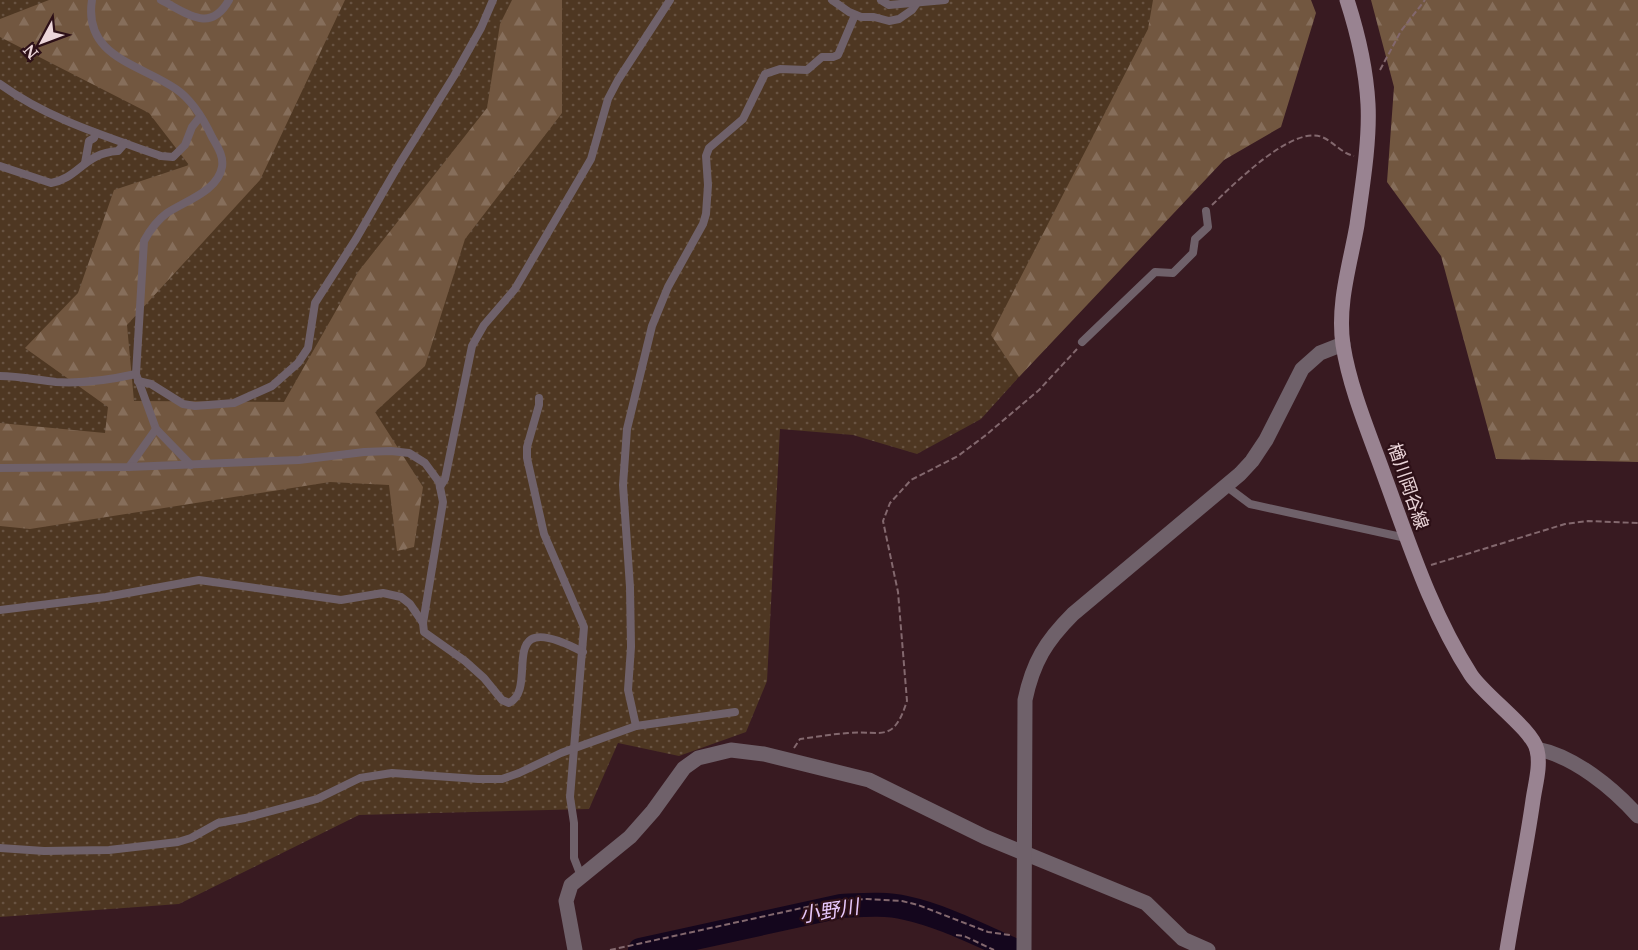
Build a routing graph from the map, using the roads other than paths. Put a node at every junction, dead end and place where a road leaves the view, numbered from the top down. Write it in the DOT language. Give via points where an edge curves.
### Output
graph roads {
  1 [pos="92,0"];
  2 [pos="161,0"];
  3 [pos="229,0"];
  4 [pos="492,0"];
  5 [pos="670,0"];
  6 [pos="832,0"];
  7 [pos="881,0"];
  8 [pos="945,0"];
  9 [pos="1347,0"];
  10 [pos="917,3"];
  11 [pos="855,15"];
  12 [pos="0,84"];
  13 [pos="200,117"];
  14 [pos="96,133"];
  15 [pos="125,143"];
  16 [pos="85,162"];
  17 [pos="0,166"];
  18 [pos="1206,211"];
  19 [pos="1082,342"];
  20 [pos="1343,344"];
  21 [pos="0,376"];
  22 [pos="137,377"];
  23 [pos="539,398"];
  24 [pos="156,429"];
  25 [pos="191,465"];
  26 [pos="129,467"];
  27 [pos="0,468"];
  28 [pos="1226,486"];
  29 [pos="440,487"];
  30 [pos="1406,538"];
  31 [pos="0,610"];
  32 [pos="423,623"];
  33 [pos="583,652"];
  34 [pos="735,712"];
  35 [pos="636,726"];
  36 [pos="574,749"];
  37 [pos="1537,749"];
  38 [pos="1638,816"];
  39 [pos="0,848"];
  40 [pos="1025,854"];
  41 [pos="581,876"];
  42 [pos="1024,945"];
  43 [pos="575,950"];
  44 [pos="1208,950"];
  45 [pos="1507,950"];
  1 -- 13 [label="lane" via="99,42 108,51 177,89"];
  2 -- 3 [label="lane" via="201,20 224,10"];
  4 -- 22 [label="lane" via="485,21 454,76 315,303 308,348 298,363 272,386 234,403 183,404"];
  5 -- 29 [label="lane" via="608,99 591,159 515,289 484,325 472,346 445,480"];
  6 -- 11 [label="lane"];
  7 -- 10 [label="lane" via="889,5"];
  8 -- 10 [label="lane"];
  9 -- 20 [label="main road, 楢川岡谷線" via="1360,45 1368,106 1357,225 1340,312"];
  10 -- 11 [label="lane" via="899,19 890,21"];
  11 -- 35 [label="lane" via="838,55 822,57 807,70 780,69 765,74 743,119 709,148 703,224 673,276 652,326 629,414 623,485 632,647 628,690"];
  12 -- 14 [label="lane" via="38,108"];
  13 -- 15 [label="lane" via="185,145 173,157"];
  13 -- 22 [label="lane" via="221,154 222,166 207,190 166,214 144,241"];
  14 -- 15 [label="lane"];
  14 -- 16 [label="lane" via="89,141"];
  15 -- 16 [label="lane" via="118,151 105,152"];
  16 -- 17 [label="lane" via="66,178 51,183"];
  18 -- 19 [label="lane" via="1208,226 1195,239 1193,253 1173,273 1155,272"];
  20 -- 28 [label="street" via="1320,353 1302,369 1266,440 1252,461"];
  20 -- 30 [label="main road, 楢川岡谷線" via="1367,428"];
  21 -- 22 [label="lane" via="57,382"];
  22 -- 24 [label="lane"];
  23 -- 33 [label="lane" via="527,458 544,534 584,627"];
  24 -- 25 [label="lane"];
  24 -- 26 [label="lane"];
  25 -- 26 [label="lane"];
  25 -- 29 [label="lane" via="391,451 409,453 425,464"];
  26 -- 27 [label="lane"];
  28 -- 30 [label="lane" via="1250,504"];
  28 -- 40 [label="street" via="1073,615 1053,634 1040,655 1025,700"];
  29 -- 32 [label="lane" via="443,502"];
  30 -- 37 [label="main road, 楢川岡谷線" via="1471,676 1530,735"];
  31 -- 32 [label="lane" via="199,580 341,600 383,593 401,597"];
  32 -- 33 [label="lane" via="424,632 465,661 502,700 509,702 517,696 524,649 529,642 540,636 559,639"];
  33 -- 36 [label="lane"];
  34 -- 35 [label="lane"];
  35 -- 36 [label="lane"];
  36 -- 39 [label="lane" via="502,779 398,773 360,778 317,799 219,823 191,838 163,845 108,850"];
  36 -- 41 [label="lane" via="570,797 574,858"];
  37 -- 38 [label="street" via="1553,752 1602,781"];
  37 -- 45 [label="main road" via="1530,821"];
  40 -- 41 [label="street" via="869,780 764,754 731,750 698,758 684,768 630,837"];
  40 -- 42 [label="street"];
  40 -- 44 [label="street" via="1146,903 1183,939"];
  41 -- 43 [label="street" via="571,885 566,901"];
}
